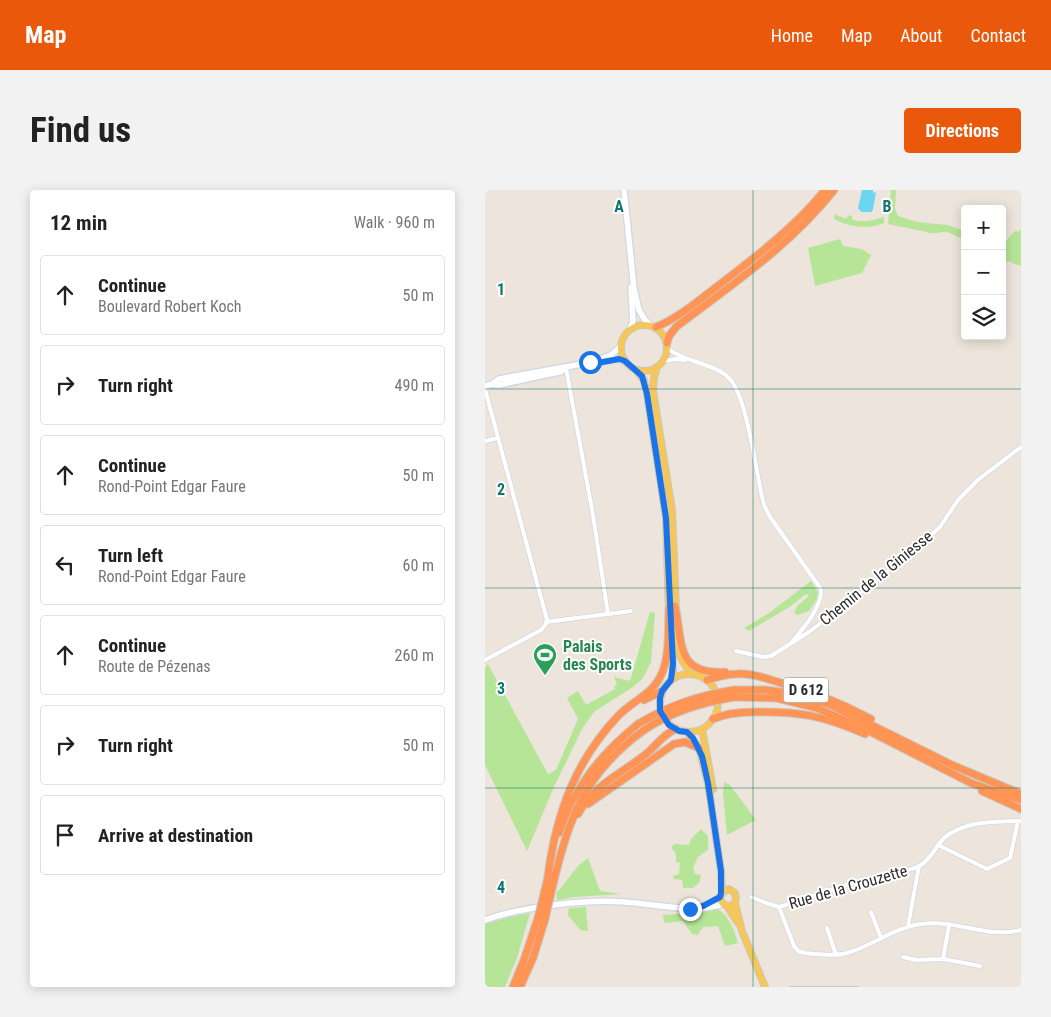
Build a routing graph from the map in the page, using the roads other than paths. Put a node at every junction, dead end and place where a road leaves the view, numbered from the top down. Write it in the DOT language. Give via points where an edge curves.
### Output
graph roads {
  1 [pos="622,190"];
  2 [pos="825,190"];
  3 [pos="834,190"];
  4 [pos="653,326"];
  5 [pos="630,329"];
  6 [pos="667,345"];
  7 [pos="621,346"];
  8 [pos="625,361"];
  9 [pos="663,361"];
  10 [pos="693,361"];
  11 [pos="593,362"];
  12 [pos="657,367"];
  13 [pos="566,368"];
  14 [pos="636,370"];
  15 [pos="485,387"];
  16 [pos="498,438"];
  17 [pos="485,441"];
  18 [pos="1021,447"];
  19 [pos="672,607"];
  20 [pos="631,611"];
  21 [pos="608,614"];
  22 [pos="547,622"];
  23 [pos="792,642"];
  24 [pos="736,651"];
  25 [pos="485,660"];
  26 [pos="691,674"];
  27 [pos="754,676"];
  28 [pos="671,680"];
  29 [pos="707,680"];
  30 [pos="662,691"];
  31 [pos="734,694"];
  32 [pos="713,719"];
  33 [pos="641,727"];
  34 [pos="676,729"];
  35 [pos="702,729"];
  36 [pos="687,732"];
  37 [pos="604,734"];
  38 [pos="896,736"];
  39 [pos="898,745"];
  40 [pos="699,748"];
  41 [pos="927,761"];
  42 [pos="995,784"];
  43 [pos="1021,790"];
  44 [pos="1021,794"];
  45 [pos="1021,800"];
  46 [pos="1021,809"];
  47 [pos="580,810"];
  48 [pos="713,815"];
  49 [pos="1019,821"];
  50 [pos="565,839"];
  51 [pos="938,845"];
  52 [pos="919,866"];
  53 [pos="721,871"];
  54 [pos="548,876"];
  55 [pos="730,890"];
  56 [pos="751,897"];
  57 [pos="546,898"];
  58 [pos="723,900"];
  59 [pos="735,902"];
  60 [pos="779,907"];
  61 [pos="871,912"];
  62 [pos="541,918"];
  63 [pos="485,920"];
  64 [pos="949,925"];
  65 [pos="908,926"];
  66 [pos="827,928"];
  67 [pos="742,930"];
  68 [pos="1021,930"];
  69 [pos="881,938"];
  70 [pos="836,955"];
  71 [pos="903,957"];
  72 [pos="943,959"];
  73 [pos="980,966"];
  74 [pos="513,987"];
  75 [pos="520,987"];
  76 [pos="765,987"];
  1 -- 4 [label="street" via="634,289 639,310"];
  1 -- 5 [label="street" via="633,321"];
  2 -- 4 [label="highway" via="755,258 679,316"];
  3 -- 6 [label="highway" via="781,246 676,327"];
  4 -- 5 [label="main road" via="641,324"];
  4 -- 6 [label="main road" via="663,334"];
  5 -- 7 [label="main road"];
  6 -- 9 [label="main road"];
  6 -- 10 [label="street" via="678,356"];
  7 -- 8 [label="main road"];
  7 -- 11 [label="street" via="611,355"];
  8 -- 11 [label="street"];
  8 -- 14 [label="main road"];
  9 -- 10 [label="street"];
  9 -- 12 [label="main road"];
  10 -- 23 [label="street" via="718,370 736,388 743,406 764,505 821,589 819,602"];
  11 -- 13 [label="street"];
  12 -- 14 [label="main road" via="648,371"];
  12 -- 19 [label="main road" via="653,391 671,510"];
  13 -- 15 [label="street"];
  13 -- 21 [label="street"];
  14 -- 19 [label="main road" via="642,376 647,394 665,504"];
  15 -- 16 [label="street"];
  16 -- 17 [label="street"];
  16 -- 22 [label="street"];
  18 -- 23 [label="street, Chemin de la Giniesse" via="979,479 929,537"];
  19 -- 26 [label="main road" via="679,654"];
  19 -- 27 [label="highway, D 612" via="683,653 691,664 709,673 744,671"];
  19 -- 28 [label="main road"];
  19 -- 37 [label="highway, D 612" via="665,664 659,680 620,714"];
  20 -- 21 [label="street"];
  21 -- 22 [label="street"];
  22 -- 25 [label="street" via="541,630"];
  23 -- 24 [label="street, Chemin de la Giniesse" via="763,658"];
  26 -- 28 [label="main road"];
  26 -- 29 [label="main road"];
  27 -- 29 [label="highway, D 612" via="725,675"];
  27 -- 38 [label="highway, D 612" via="841,703 887,727"];
  28 -- 30 [label="main road"];
  29 -- 32 [label="main road" via="717,697"];
  30 -- 34 [label="main road" via="661,712 666,722"];
  30 -- 37 [label="highway" via="634,706"];
  31 -- 33 [label="highway, D 612, bridge" via="702,696 682,702 659,712"];
  31 -- 38 [label="highway, D 612" via="766,690 808,697"];
  31 -- 39 [label="highway, D 612" via="802,703 837,715"];
  32 -- 35 [label="main road"];
  32 -- 39 [label="highway, D 612" via="742,712 809,714"];
  33 -- 50 [label="highway, D 612" via="599,771 575,810"];
  33 -- 54 [label="highway, D 612" via="606,752 584,779 566,814"];
  34 -- 36 [label="main road"];
  34 -- 47 [label="highway, D 612" via="596,789"];
  35 -- 36 [label="main road"];
  35 -- 48 [label="main road" via="712,781"];
  36 -- 40 [label="main road"];
  37 -- 54 [label="highway, D 612" via="567,794 556,830"];
  38 -- 42 [label="highway, D 612"];
  39 -- 41 [label="highway, D 612"];
  40 -- 47 [label="highway, D 612" via="685,742 669,747"];
  40 -- 48 [label="main road"];
  41 -- 45 [label="highway, D 612" via="971,783"];
  41 -- 46 [label="highway, D 612"];
  42 -- 43 [label="highway"];
  42 -- 44 [label="highway, D 612"];
  47 -- 50 [label="highway, D 612"];
  48 -- 53 [label="main road"];
  49 -- 51 [label="street, Rue de la Crouzette" via="980,823 955,832"];
  49 -- 51 [label="street" via="1011,858 987,869"];
  50 -- 57 [label="highway, D 612"];
  51 -- 52 [label="street, Rue de la Crouzette"];
  52 -- 60 [label="street, Rue de la Crouzette"];
  52 -- 65 [label="street"];
  53 -- 55 [label="main road"];
  53 -- 58 [label="main road"];
  54 -- 57 [label="highway, D 612"];
  55 -- 58 [label="main road" via="726,890"];
  55 -- 59 [label="main road" via="736,895"];
  56 -- 60 [label="street, Rue de la Crouzette"];
  57 -- 62 [label="highway, D 612, bridge"];
  58 -- 59 [label="main road"];
  58 -- 63 [label="street" via="680,908 585,902 518,911"];
  58 -- 67 [label="main road"];
  59 -- 67 [label="main road"];
  60 -- 70 [label="street, Rue de la Crouzette" via="798,951"];
  61 -- 69 [label="street"];
  62 -- 74 [label="highway, D 612"];
  62 -- 75 [label="highway, D 612" via="533,958"];
  64 -- 65 [label="street, Rue de la Crouzette"];
  64 -- 68 [label="street, Rue de la Crouzette" via="998,934"];
  64 -- 72 [label="street"];
  65 -- 69 [label="street, Rue de la Crouzette"];
  66 -- 70 [label="street"];
  67 -- 76 [label="main road"];
  69 -- 70 [label="street, Rue de la Crouzette" via="846,954"];
  71 -- 72 [label="street"];
  72 -- 73 [label="street"];
}
